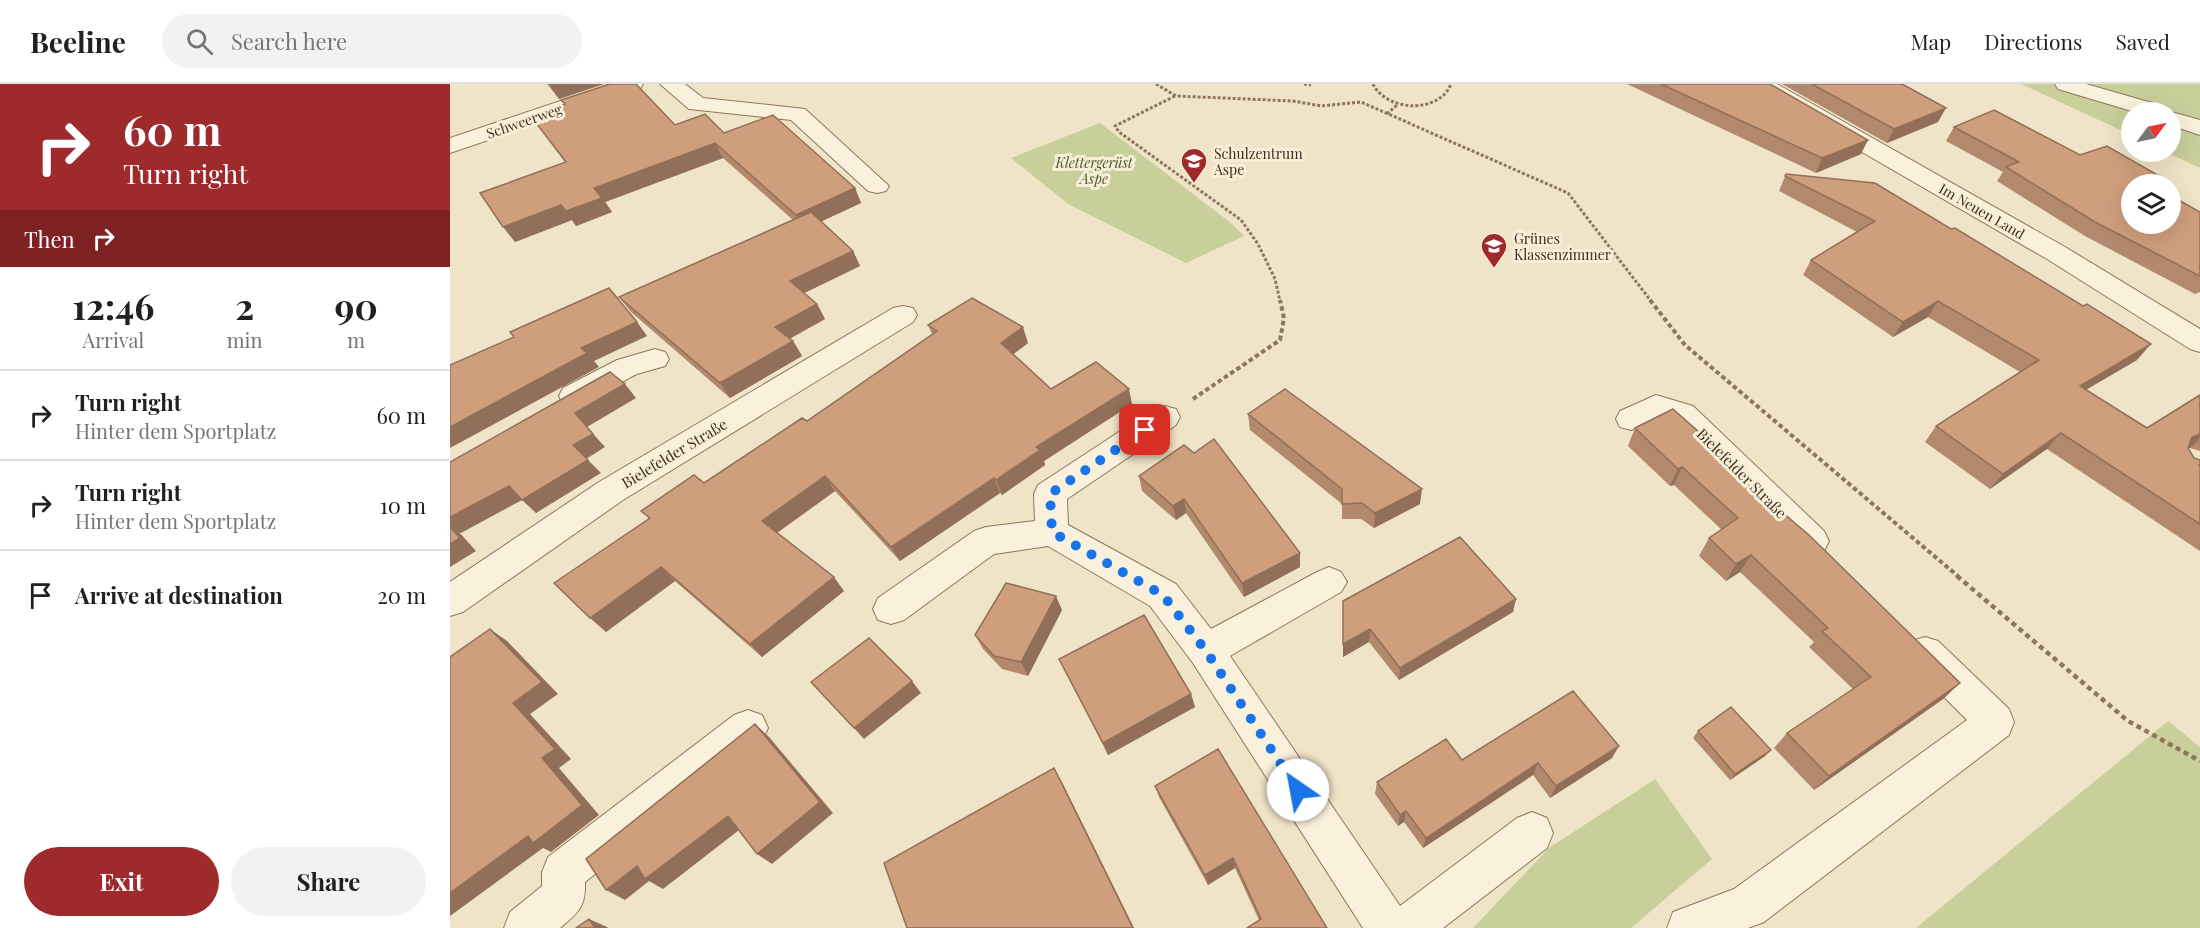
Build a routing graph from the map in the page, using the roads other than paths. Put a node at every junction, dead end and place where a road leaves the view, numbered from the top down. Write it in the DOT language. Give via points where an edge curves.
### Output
graph roads {
  1 [pos="632,84"];
  2 [pos="671,84"];
  3 [pos="1761,84"];
  4 [pos="2066,84"];
  5 [pos="2122,102"];
  6 [pos="2181,121"];
  7 [pos="2200,128"];
  8 [pos="450,146"];
  9 [pos="877,186"];
  10 [pos="903,315"];
  11 [pos="2200,342"];
  12 [pos="655,359"];
  13 [pos="554,408"];
  14 [pos="1165,417"];
  15 [pos="1631,419"];
  16 [pos="1052,532"];
  17 [pos="1834,564"];
  18 [pos="1329,582"];
  19 [pos="450,601"];
  20 [pos="891,609"];
  21 [pos="1902,631"];
  22 [pos="1206,651"];
  23 [pos="748,728"];
  24 [pos="1532,833"];
  25 [pos="526,928"];
  26 [pos="1389,928"];
  27 [pos="1407,928"];
  28 [pos="1689,928"];
  1 -- 8 [label="street, Schweerweg"];
  2 -- 9 [label="street" via="697,105 797,114"];
  3 -- 11 [label="street, Im Neuen Land" via="2056,253"];
  4 -- 5 [label="street"];
  6 -- 7 [label="street"];
  10 -- 19 [label="street, Bielefelder Straße" via="611,491"];
  12 -- 13 [label="street" via="627,367"];
  14 -- 16 [label="street" via="1050,494"];
  15 -- 17 [label="street, Bielefelder Straße" via="1656,406 1682,414"];
  16 -- 20 [label="street" via="986,541"];
  16 -- 22 [label="street" via="1163,595"];
  18 -- 22 [label="street"];
  21 -- 28 [label="street" via="1995,722 1748,906"];
  22 -- 26 [label="street"];
  23 -- 25 [label="street" via="563,872 564,896"];
  24 -- 27 [label="street"];
}
